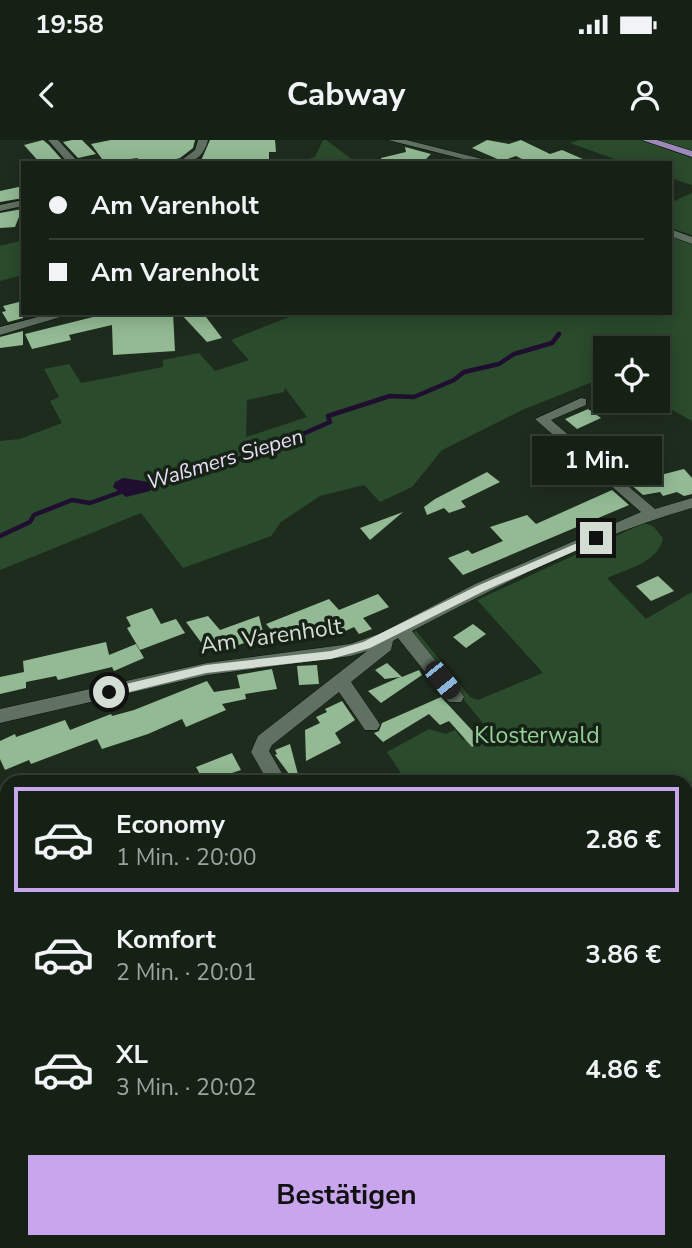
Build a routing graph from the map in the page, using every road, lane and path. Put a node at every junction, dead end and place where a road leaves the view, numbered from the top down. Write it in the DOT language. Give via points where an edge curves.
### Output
graph roads {
  1 [pos="53,140"];
  2 [pos="203,140"];
  3 [pos="393,140"];
  4 [pos="647,140"];
  5 [pos="681,140"];
  6 [pos="692,144"];
  7 [pos="692,154"];
  8 [pos="72,161"];
  9 [pos="186,161"];
  10 [pos="484,161"];
  11 [pos="21,203"];
  12 [pos="0,208"];
  13 [pos="672,233"];
  14 [pos="692,241"];
  15 [pos="60,315"];
  16 [pos="0,331"];
  17 [pos="581,402"];
  18 [pos="692,503"];
  19 [pos="652,514"];
  20 [pos="393,634"];
  21 [pos="341,681"];
  22 [pos="455,696"];
  23 [pos="0,716"];
  24 [pos="371,725"];
  25 [pos="274,775"];
  1 -- 8 [label="street"];
  2 -- 9 [label="street" via="200,151"];
  3 -- 10 [label="street"];
  4 -- 7 [label="main road"];
  5 -- 6 [label="main road"];
  11 -- 12 [label="street"];
  13 -- 14 [label="street"];
  15 -- 16 [label="street"];
  17 -- 19 [label="street" via="542,419"];
  18 -- 19 [label="street, Am Varenholt"];
  19 -- 20 [label="street, Am Varenholt" via="481,588"];
  20 -- 21 [label="street, Am Varenholt" via="385,646"];
  20 -- 22 [label="street"];
  20 -- 23 [label="street, Am Varenholt" via="331,655 206,669"];
  21 -- 24 [label="street"];
  21 -- 25 [label="street, Am Varenholt" via="260,747"];
}
